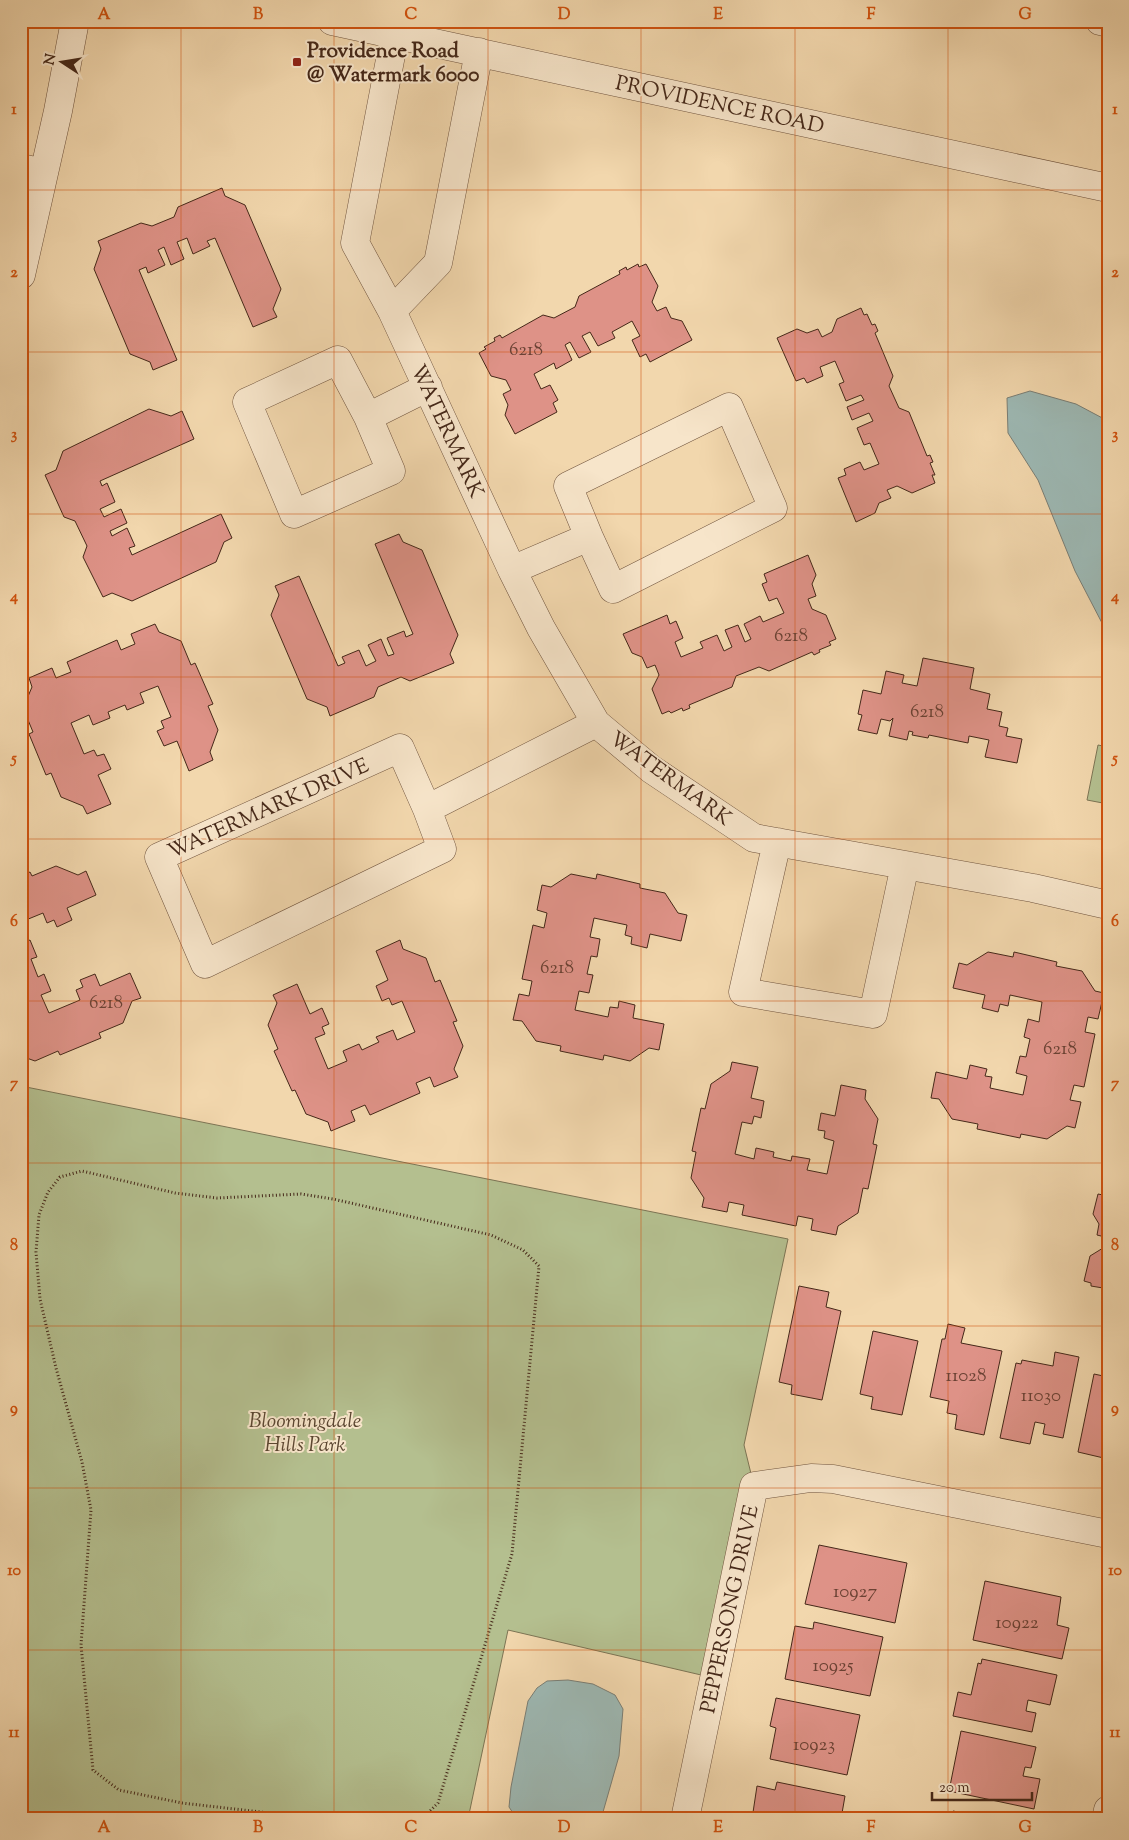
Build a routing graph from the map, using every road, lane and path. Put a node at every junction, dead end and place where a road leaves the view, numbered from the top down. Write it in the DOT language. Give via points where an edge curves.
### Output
graph roads {
  1 [pos="75,21"];
  2 [pos="332,21"];
  3 [pos="1100,21"];
  4 [pos="1108,23"];
  5 [pos="438,32"];
  6 [pos="395,34"];
  7 [pos="480,52"];
  8 [pos="32,171"];
  9 [pos="1108,188"];
  10 [pos="21,275"];
  11 [pos="392,311"];
  12 [pos="428,387"];
  13 [pos="368,416"];
  14 [pos="589,537"];
  15 [pos="512,570"];
  16 [pos="596,723"];
  17 [pos="427,810"];
  18 [pos="777,842"];
  19 [pos="905,865"];
  20 [pos="1108,906"];
  21 [pos="1108,1534"];
  22 [pos="1108,1810"];
  23 [pos="322,1819"];
  24 [pos="422,1819"];
  25 [pos="685,1819"];
  26 [pos="1106,1819"];
  1 -- 8 [label="street" via="58,111"];
  2 -- 6 [label="street, PROVIDENCE ROAD"];
  3 -- 4 [label="street"];
  5 -- 6 [label="street, PROVIDENCE ROAD"];
  5 -- 7 [label="street, PROVIDENCE ROAD"];
  6 -- 11 [label="street" via="355,243"];
  7 -- 9 [label="street, PROVIDENCE ROAD"];
  7 -- 11 [label="street" via="438,263"];
  8 -- 10 [label="street"];
  11 -- 12 [label="street, WATERMARK"];
  12 -- 13 [label="street"];
  12 -- 15 [label="street, WATERMARK"];
  13 -- 13 [label="street" via="338,360 247,402 294,514 391,471"];
  14 -- 14 [label="street" via="614,589 773,508 729,407 568,486"];
  14 -- 15 [label="street"];
  15 -- 16 [label="street, WATERMARK"];
  16 -- 17 [label="street"];
  16 -- 18 [label="street, WATERMARK" via="651,769 754,838"];
  17 -- 17 [label="street, WATERMARK DRIVE" via="400,748 159,857 205,964 442,849"];
  18 -- 19 [label="street, WATERMARK"];
  18 -- 19 [label="street" via="743,992 874,1014"];
  19 -- 20 [label="street, WATERMARK" via="1033,888"];
  21 -- 25 [label="street, PEPPERSONG DRIVE" via="832,1479 811,1478 754,1486"];
  22 -- 26 [label="street"];
  23 -- 24 [label="path" via="182,1803 119,1790 93,1770 81,1645 91,1510 82,1462 40,1299 36,1252 39,1215 48,1192 60,1177 82,1171 175,1193 217,1198 301,1194 334,1199 491,1235 522,1250 539,1266 512,1554 438,1803"];
}
